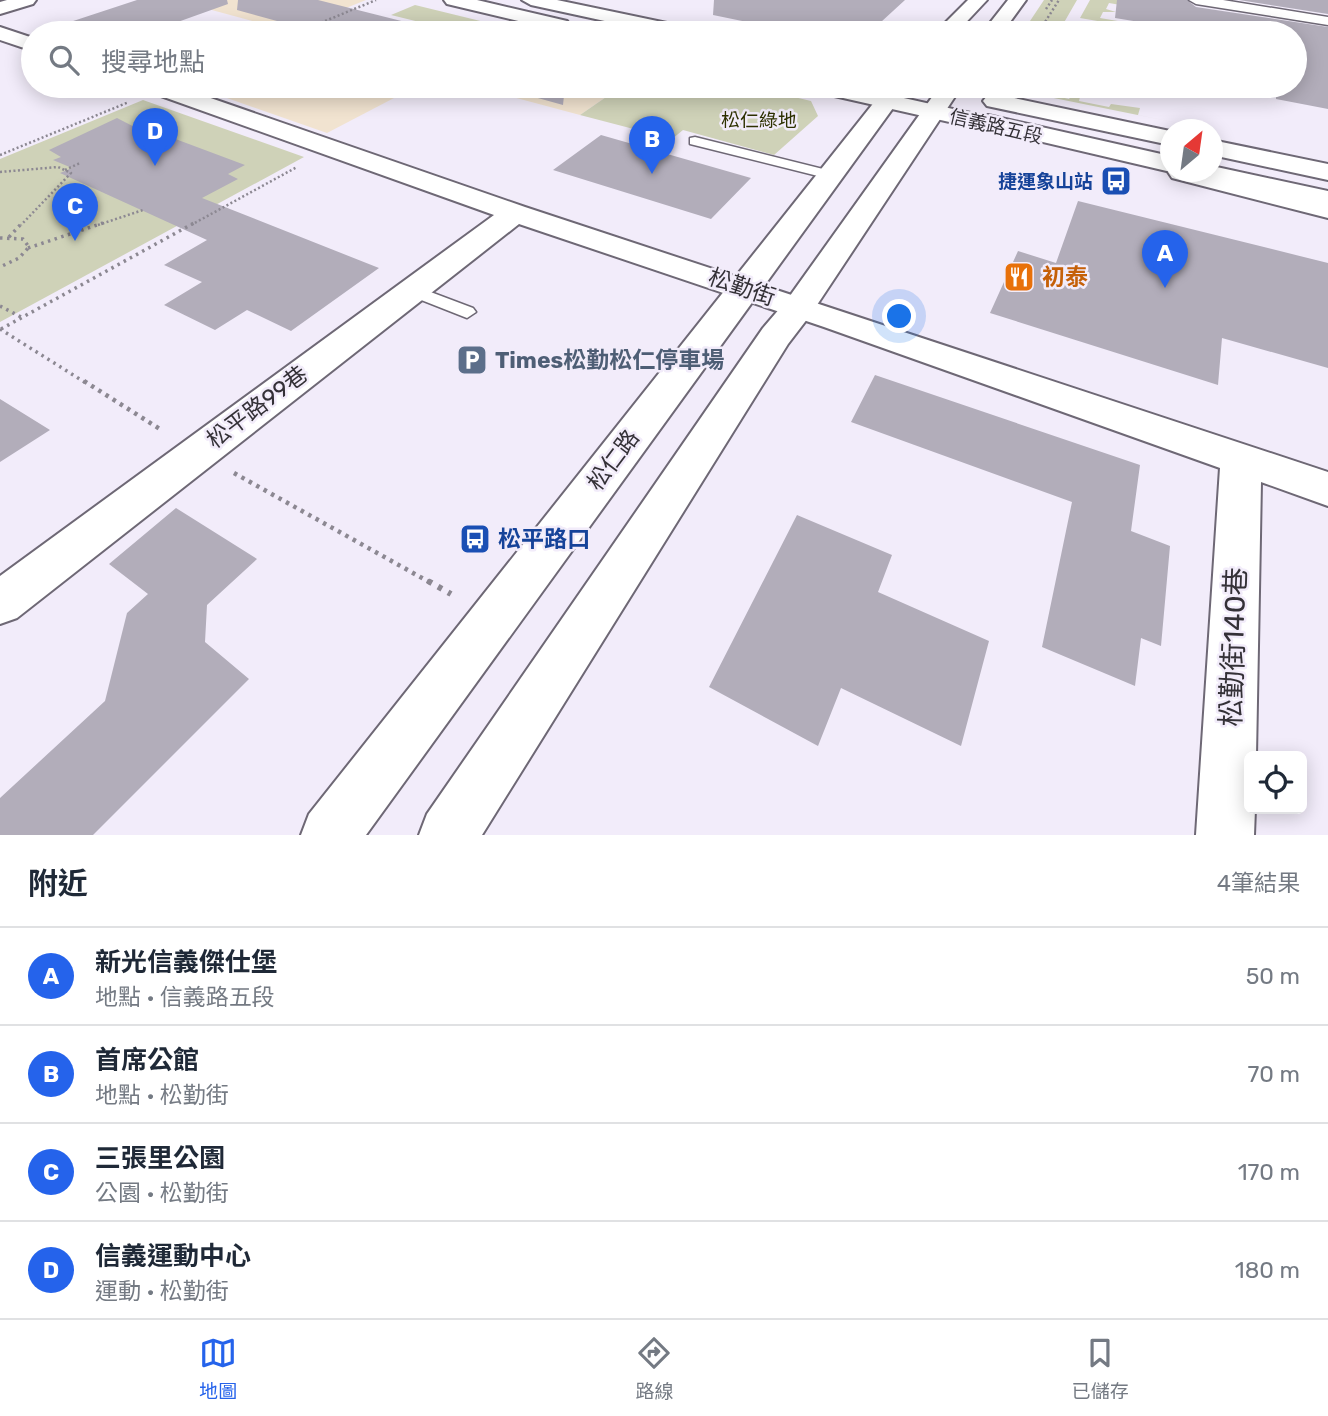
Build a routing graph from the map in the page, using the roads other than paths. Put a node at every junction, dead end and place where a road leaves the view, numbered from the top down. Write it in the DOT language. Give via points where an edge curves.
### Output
graph roads {
  1 [pos="27,0"];
  2 [pos="453,0"];
  3 [pos="531,0"];
  4 [pos="978,0"];
  5 [pos="1017,0"];
  6 [pos="1196,0"];
  7 [pos="0,8"];
  8 [pos="544,21"];
  9 [pos="630,21"];
  10 [pos="957,21"];
  11 [pos="1001,21"];
  12 [pos="1328,21"];
  13 [pos="0,33"];
  14 [pos="21,41"];
  15 [pos="191,98"];
  16 [pos="888,98"];
  17 [pos="936,98"];
  18 [pos="947,98"];
  19 [pos="965,98"];
  20 [pos="1160,136"];
  21 [pos="695,141"];
  22 [pos="1223,149"];
  23 [pos="1160,163"];
  24 [pos="1328,172"];
  25 [pos="830,175"];
  26 [pos="1223,176"];
  27 [pos="1221,182"];
  28 [pos="1328,199"];
  29 [pos="1328,209"];
  30 [pos="514,212"];
  31 [pos="745,288"];
  32 [pos="412,290"];
  33 [pos="799,307"];
  34 [pos="467,312"];
  35 [pos="1241,458"];
  36 [pos="1328,489"];
  37 [pos="0,603"];
  38 [pos="330,835"];
  39 [pos="448,835"];
  40 [pos="1225,835"];
  1 -- 7 [label="main road"];
  2 -- 8 [label="main road"];
  3 -- 9 [label="main road"];
  4 -- 10 [label="main road"];
  5 -- 11 [label="main road"];
  6 -- 12 [label="street"];
  13 -- 14 [label="main road"];
  15 -- 30 [label="main road, 松勤街"];
  16 -- 25 [label="main road, 松仁路"];
  17 -- 33 [label="main road"];
  18 -- 23 [label="main road, 信義路五段" via="988,122"];
  19 -- 20 [label="main road, 信義路五段"];
  21 -- 25 [label="lane"];
  22 -- 24 [label="main road"];
  25 -- 31 [label="main road, 松仁路"];
  26 -- 28 [label="main road"];
  27 -- 29 [label="main road"];
  30 -- 31 [label="main road, 松勤街"];
  30 -- 32 [label="main road, 松平路99巷"];
  31 -- 33 [label="main road, 松勤街"];
  31 -- 38 [label="main road, 松仁路"];
  32 -- 34 [label="lane"];
  32 -- 37 [label="main road, 松平路99巷"];
  33 -- 35 [label="main road, 松勤街"];
  33 -- 39 [label="main road" via="775,336"];
  35 -- 36 [label="main road, 松勤街"];
  35 -- 40 [label="main road, 松勤街140巷"];
}
